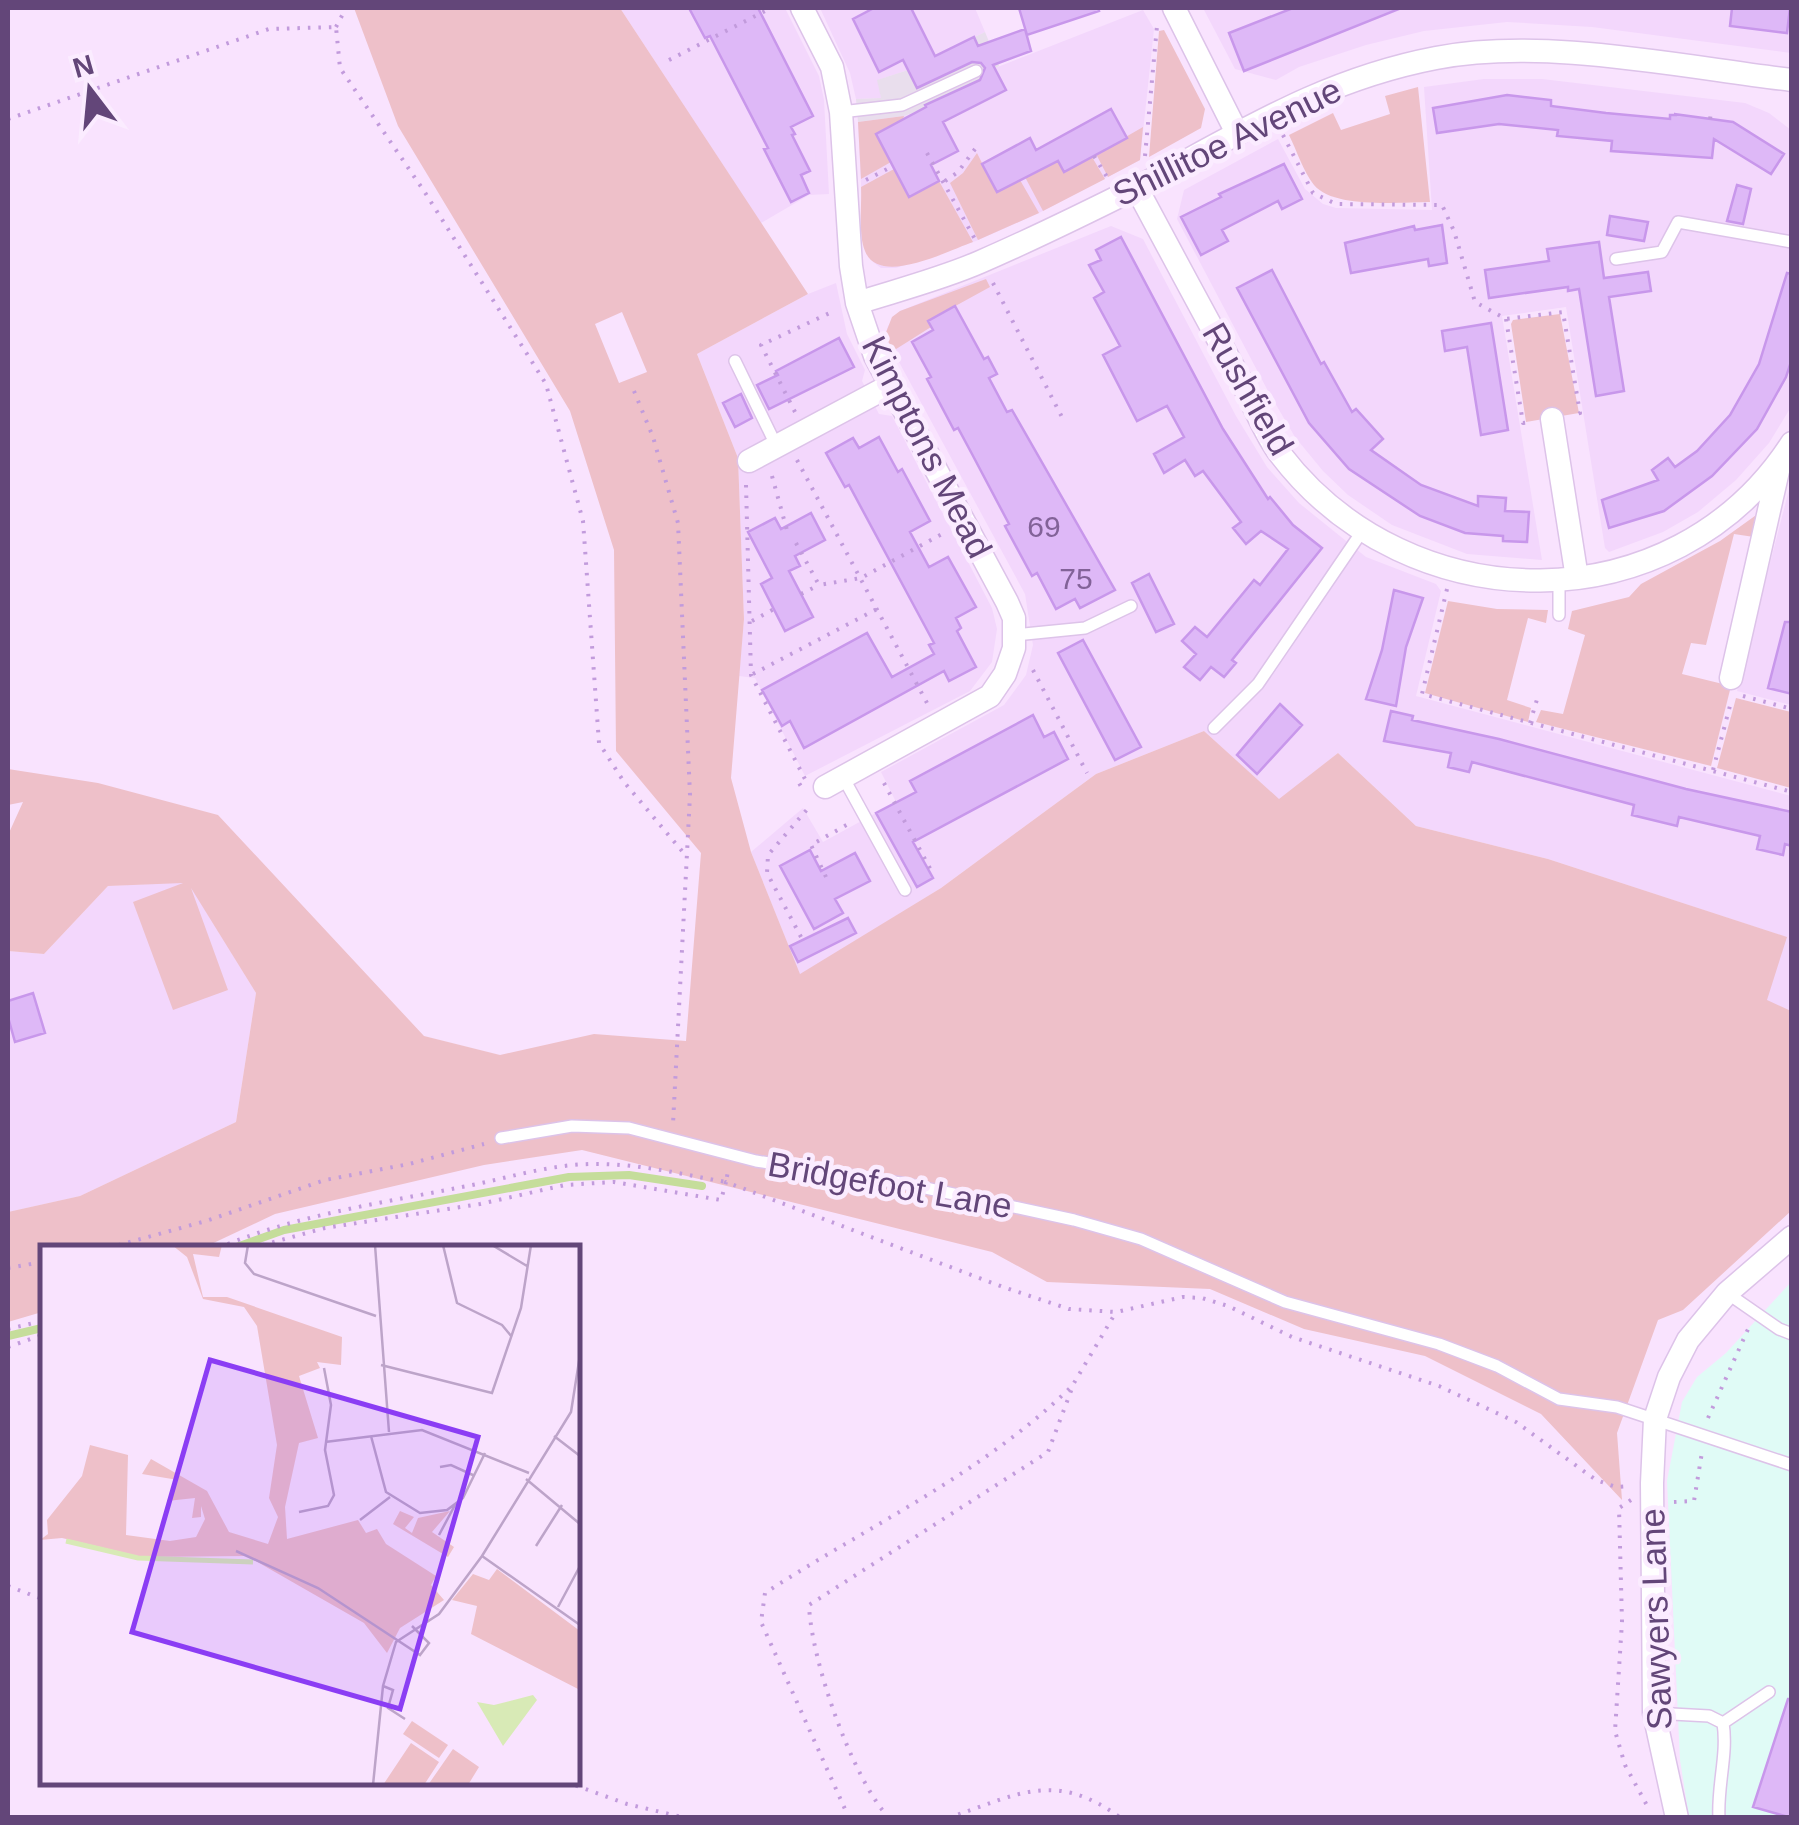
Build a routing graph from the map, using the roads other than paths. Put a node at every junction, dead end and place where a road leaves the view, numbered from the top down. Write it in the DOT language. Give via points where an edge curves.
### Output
graph roads {
  1 [pos="802,8"];
  2 [pos="1166,14"];
  3 [pos="976,71"];
  4 [pos="1792,80"];
  5 [pos="841,112"];
  6 [pos="1237,133"];
  7 [pos="1139,186"];
  8 [pos="1792,242"];
  9 [pos="1616,259"];
  10 [pos="857,303"];
  11 [pos="735,361"];
  12 [pos="891,385"];
  13 [pos="1552,419"];
  14 [pos="776,445"];
  15 [pos="1786,451"];
  16 [pos="1363,530"];
  17 [pos="1568,579"];
  18 [pos="1131,606"];
  19 [pos="1559,614"];
  20 [pos="1013,647"];
  21 [pos="1731,678"];
  22 [pos="1214,728"];
  23 [pos="834,782"];
  24 [pos="905,890"];
  25 [pos="500,1138"];
  26 [pos="1792,1236"];
  27 [pos="1727,1293"];
  28 [pos="1792,1334"];
  29 [pos="1656,1419"];
  30 [pos="1792,1465"];
  31 [pos="1769,1692"];
  32 [pos="1654,1713"];
  33 [pos="1722,1723"];
  34 [pos="1677,1818"];
  35 [pos="1719,1818"];
  1 -- 5 [label="street, Kimptons Mead" via="832,67"];
  2 -- 6 [label="street"];
  3 -- 5 [label="lane" via="902,106"];
  4 -- 6 [label="street, Shillitoe Avenue" via="1561,52 1440,57 1367,74"];
  5 -- 10 [label="street, Kimptons Mead"];
  6 -- 7 [label="street, Shillitoe Avenue"];
  7 -- 10 [label="street, Shillitoe Avenue" via="983,261"];
  7 -- 16 [label="street, Rushfield" via="1280,454"];
  8 -- 9 [label="lane" via="1678,222 1662,252"];
  10 -- 12 [label="street, Kimptons Mead"];
  11 -- 14 [label="lane"];
  12 -- 14 [label="street"];
  12 -- 20 [label="street, Kimptons Mead" via="1008,602"];
  13 -- 17 [label="street"];
  15 -- 17 [label="street, Rushfield" via="1736,509 1692,538 1611,573"];
  15 -- 21 [label="street, Rushfield"];
  16 -- 17 [label="street, Rushfield" via="1451,571 1514,581"];
  16 -- 22 [label="lane" via="1258,684"];
  17 -- 19 [label="lane"];
  18 -- 20 [label="lane" via="1085,628"];
  20 -- 23 [label="street" via="990,696"];
  23 -- 24 [label="lane" via="864,816"];
  25 -- 29 [label="lane, Bridgefoot Lane" via="572,1126 629,1128 808,1171 906,1184 1090,1224 1141,1239 1285,1302 1439,1344 1560,1399"];
  26 -- 27 [label="street, Sawyers Lane"];
  27 -- 28 [label="lane"];
  27 -- 29 [label="street, Sawyers Lane" via="1688,1340"];
  29 -- 30 [label="lane, Bridgefoot Lane"];
  29 -- 32 [label="street, Sawyers Lane"];
  31 -- 33 [label="lane"];
  32 -- 33 [label="lane" via="1709,1716"];
  32 -- 34 [label="street, Sawyers Lane"];
  33 -- 35 [label="lane"];
}
